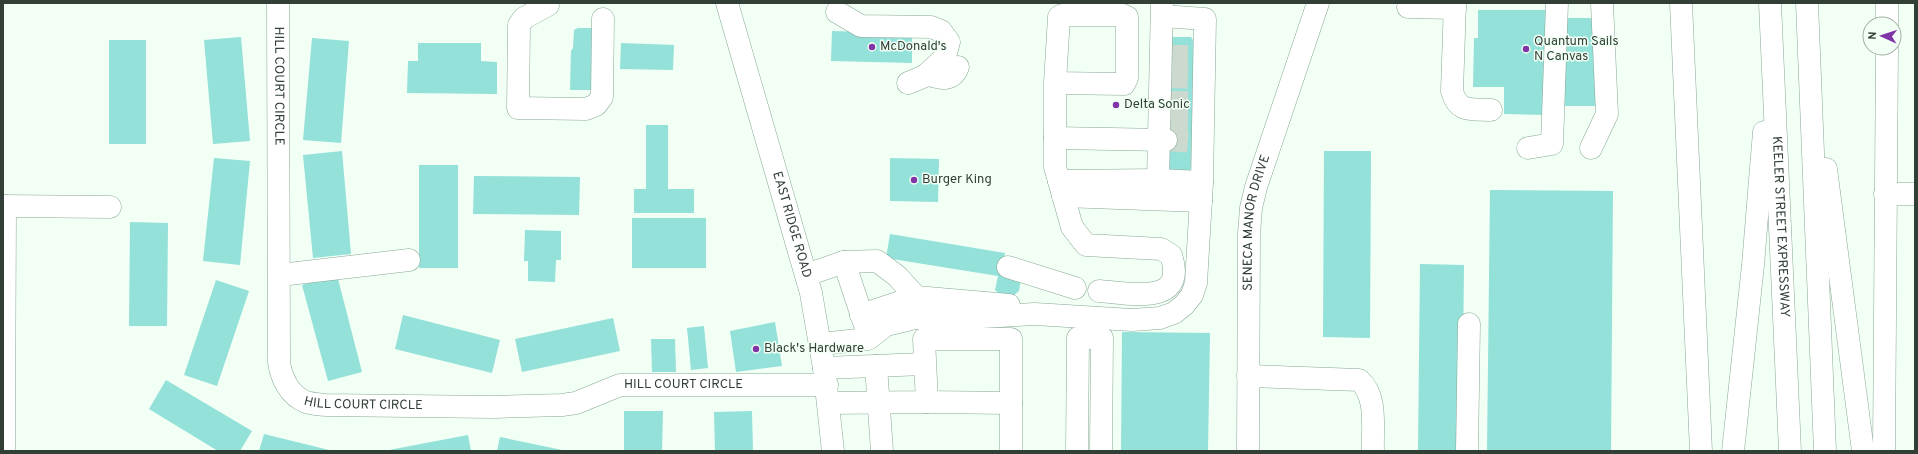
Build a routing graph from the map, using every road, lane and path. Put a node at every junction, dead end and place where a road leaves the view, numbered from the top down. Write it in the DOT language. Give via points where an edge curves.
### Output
graph roads {
  1 [pos="278,3"];
  2 [pos="727,3"];
  3 [pos="1318,3"];
  4 [pos="1557,3"];
  5 [pos="1602,3"];
  6 [pos="1682,3"];
  7 [pos="1770,3"];
  8 [pos="1806,3"];
  9 [pos="1887,3"];
  10 [pos="548,6"];
  11 [pos="1455,6"];
  12 [pos="1408,7"];
  13 [pos="1162,10"];
  14 [pos="837,12"];
  15 [pos="1887,16"];
  16 [pos="603,19"];
  17 [pos="1772,37"];
  18 [pos="1808,38"];
  19 [pos="1887,56"];
  20 [pos="941,63"];
  21 [pos="1055,83"];
  22 [pos="1491,110"];
  23 [pos="1163,121"];
  24 [pos="1055,138"];
  25 [pos="1528,148"];
  26 [pos="1591,148"];
  27 [pos="1158,180"];
  28 [pos="1061,189"];
  29 [pos="1202,191"];
  30 [pos="1885,194"];
  31 [pos="1915,194"];
  32 [pos="4,206"];
  33 [pos="110,207"];
  34 [pos="409,260"];
  35 [pos="844,262"];
  36 [pos="1008,267"];
  37 [pos="806,274"];
  38 [pos="280,275"];
  39 [pos="1052,281"];
  40 [pos="1075,288"];
  41 [pos="1099,291"];
  42 [pos="916,297"];
  43 [pos="861,314"];
  44 [pos="1041,314"];
  45 [pos="1469,324"];
  46 [pos="868,339"];
  47 [pos="821,344"];
  48 [pos="924,364"];
  49 [pos="876,366"];
  50 [pos="1248,376"];
  51 [pos="827,385"];
  52 [pos="879,402"];
  53 [pos="927,402"];
  54 [pos="1011,403"];
  55 [pos="4,451"];
  56 [pos="832,451"];
  57 [pos="882,451"];
  58 [pos="1011,451"];
  59 [pos="1077,451"];
  60 [pos="1101,451"];
  61 [pos="1248,451"];
  62 [pos="1372,451"];
  63 [pos="1467,451"];
  64 [pos="1702,451"];
  65 [pos="1733,451"];
  66 [pos="1790,451"];
  67 [pos="1825,451"];
  68 [pos="1863,451"];
  69 [pos="1884,451"];
  1 -- 38 [label="main road, HILL COURT CIRCLE"];
  2 -- 37 [label="main road, EAST RIDGE ROAD"];
  3 -- 50 [label="main road, SENECA MANOR DRIVE" via="1251,208"];
  4 -- 25 [label="main road" via="1552,144"];
  5 -- 26 [label="main road" via="1607,114"];
  6 -- 64 [label="main road"];
  7 -- 17 [label="main road, KEELER STREET EXPRESSWAY"];
  8 -- 18 [label="main road"];
  9 -- 15 [label="main road"];
  10 -- 16 [label="main road" via="524,18 519,25 518,108 586,109 596,105 602,96"];
  11 -- 12 [label="main road"];
  11 -- 22 [label="main road" via="1452,91 1455,102 1463,108"];
  13 -- 23 [label="main road"];
  13 -- 29 [label="main road" via="1205,19 1199,56 1198,102"];
  14 -- 20 [label="main road" via="861,26 932,27 941,31"];
  17 -- 65 [label="main road" via="1753,265"];
  17 -- 66 [label="main road, KEELER STREET EXPRESSWAY"];
  18 -- 67 [label="main road"];
  18 -- 68 [label="main road"];
  19 -- 30 [label="main road"];
  21 -- 24 [label="main road"];
  23 -- 24 [label="main road"];
  23 -- 27 [label="main road"];
  24 -- 28 [label="main road" via="1055,167"];
  27 -- 28 [label="main road"];
  27 -- 29 [label="main road"];
  28 -- 29 [label="main road"];
  28 -- 41 [label="main road" via="1072,227 1086,245 1161,249 1171,255 1174,265 1173,278 1167,289 1156,294"];
  29 -- 44 [label="main road" via="1196,283 1192,296 1174,313 1160,318 1132,320"];
  30 -- 31 [label="main road"];
  30 -- 69 [label="main road"];
  32 -- 33 [label="main road"];
  32 -- 55 [label="main road"];
  34 -- 38 [label="main road"];
  35 -- 37 [label="main road"];
  35 -- 42 [label="main road" via="877,261 897,276"];
  35 -- 43 [label="main road"];
  36 -- 39 [label="main road"];
  37 -- 47 [label="main road, EAST RIDGE ROAD"];
  38 -- 51 [label="main road, HILL COURT CIRCLE" via="280,370 294,395 306,402 325,405 493,407 562,405 576,403 620,385"];
  39 -- 40 [label="main road"];
  39 -- 44 [label="main road"];
  42 -- 43 [label="main road"];
  42 -- 44 [label="main road" via="1005,304"];
  43 -- 46 [label="main road"];
  44 -- 46 [label="main road" via="915,318 886,324"];
  45 -- 63 [label="main road"];
  46 -- 47 [label="main road"];
  47 -- 51 [label="main road, EAST RIDGE ROAD"];
  48 -- 49 [label="main road"];
  48 -- 53 [label="main road"];
  48 -- 54 [label="main road" via="924,339 1011,339"];
  49 -- 51 [label="main road"];
  49 -- 52 [label="main road"];
  50 -- 61 [label="main road, SENECA MANOR DRIVE"];
  50 -- 62 [label="main road" via="1359,380 1367,386 1371,398"];
  51 -- 52 [label="main road"];
  51 -- 56 [label="main road, EAST RIDGE ROAD"];
  52 -- 53 [label="main road"];
  52 -- 57 [label="main road"];
  53 -- 54 [label="main road"];
  54 -- 58 [label="main road"];
  59 -- 60 [label="main road" via="1078,338 1102,338"];
}
